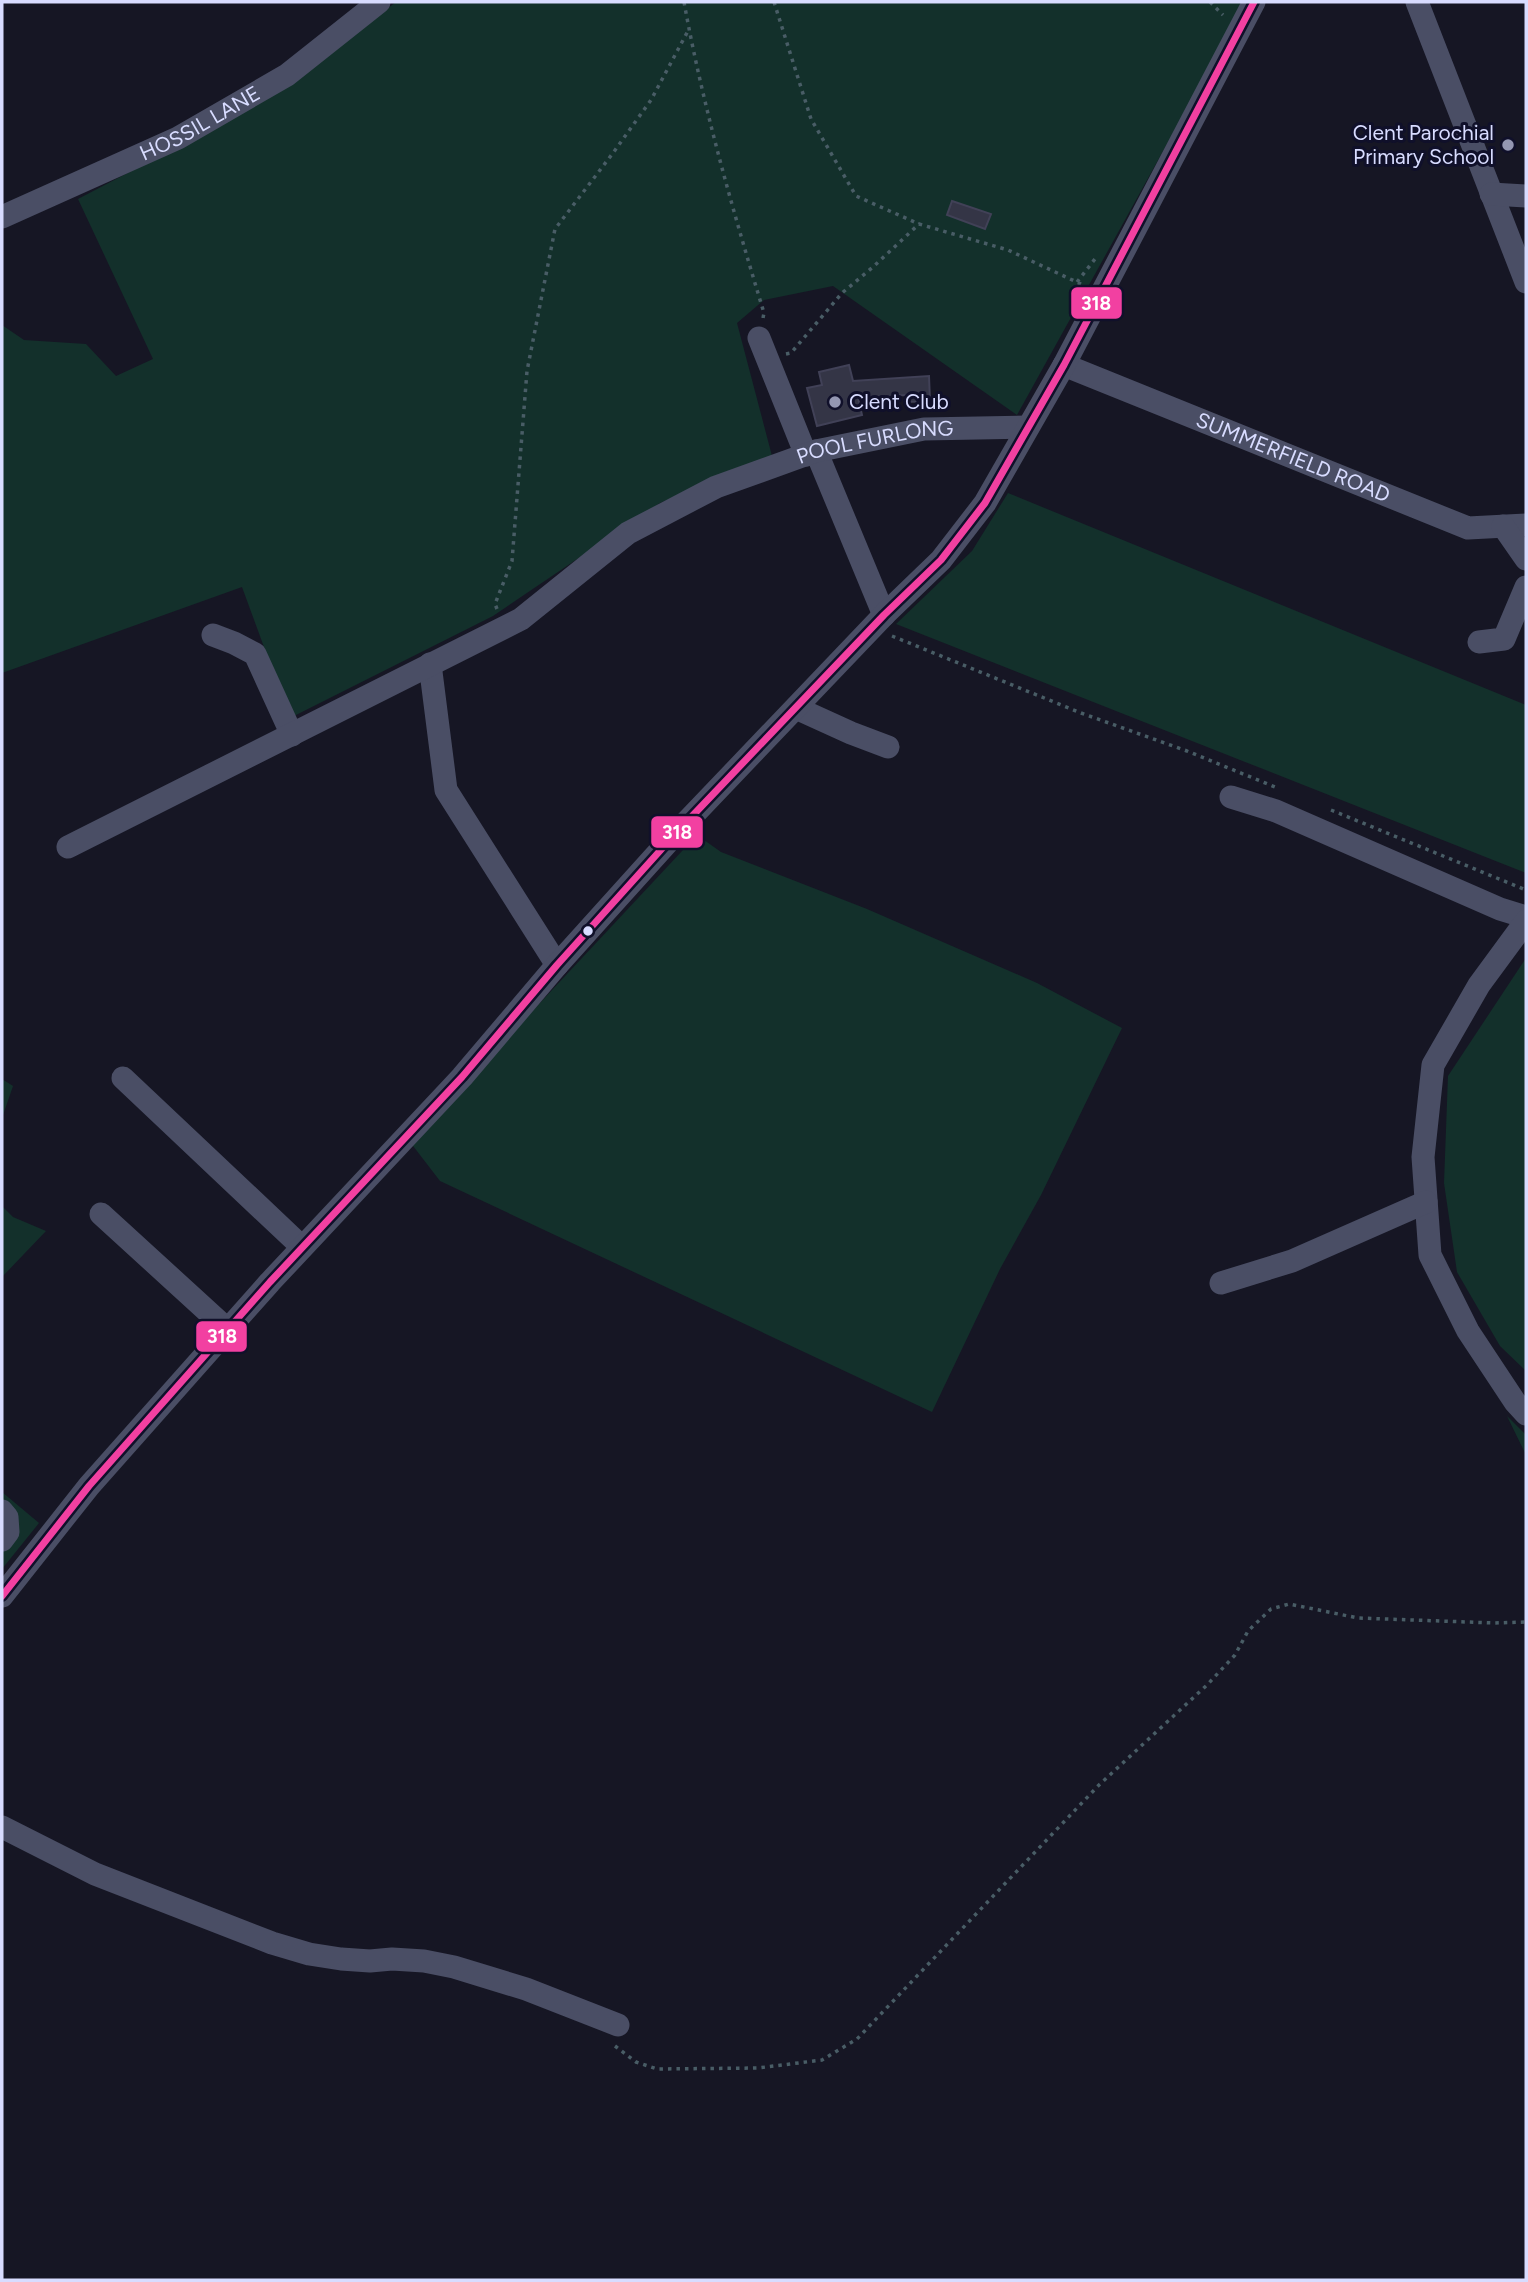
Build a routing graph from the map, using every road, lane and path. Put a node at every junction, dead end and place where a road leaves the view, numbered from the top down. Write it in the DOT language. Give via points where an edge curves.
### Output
graph roads {
  1 [pos="379,2"];
  2 [pos="684,2"];
  3 [pos="774,2"];
  4 [pos="1254,2"];
  5 [pos="1417,2"];
  6 [pos="689,29"];
  7 [pos="1491,194"];
  8 [pos="1526,196"];
  9 [pos="2,217"];
  10 [pos="919,224"];
  11 [pos="1526,282"];
  12 [pos="1101,294"];
  13 [pos="759,338"];
  14 [pos="767,359"];
  15 [pos="1064,365"];
  16 [pos="1028,427"];
  17 [pos="811,453"];
  18 [pos="1515,525"];
  19 [pos="1526,559"];
  20 [pos="1526,587"];
  21 [pos="879,621"];
  22 [pos="503,628"];
  23 [pos="213,635"];
  24 [pos="1479,642"];
  25 [pos="430,664"];
  26 [pos="796,708"];
  27 [pos="292,735"];
  28 [pos="888,747"];
  29 [pos="1282,790"];
  30 [pos="1231,797"];
  31 [pos="1320,806"];
  32 [pos="68,847"];
  33 [pos="1526,890"];
  34 [pos="1526,919"];
  35 [pos="557,965"];
  36 [pos="123,1078"];
  37 [pos="1426,1202"];
  38 [pos="101,1213"];
  39 [pos="302,1247"];
  40 [pos="1221,1283"];
  41 [pos="228,1330"];
  42 [pos="1526,1413"];
  43 [pos="2,1511"];
  44 [pos="2,1540"];
  45 [pos="2,1596"];
  46 [pos="1526,1622"];
  47 [pos="2,1827"];
  48 [pos="616,2035"];
  1 -- 9 [label="street, HOSSIL LANE" via="287,75 178,138"];
  2 -- 6 [label="path"];
  3 -- 10 [label="path" via="811,119 856,196"];
  4 -- 12 [label="street"];
  5 -- 7 [label="street"];
  6 -- 13 [label="path" via="764,313"];
  6 -- 22 [label="path" via="651,100 555,229 527,371 512,561 495,604"];
  7 -- 8 [label="street"];
  7 -- 11 [label="street"];
  10 -- 12 [label="path" via="1008,250"];
  10 -- 14 [label="path" via="842,293 791,353"];
  12 -- 15 [label="street"];
  13 -- 14 [label="street"];
  14 -- 17 [label="street"];
  15 -- 16 [label="street"];
  15 -- 18 [label="street, SUMMERFIELD ROAD" via="1468,528"];
  16 -- 17 [label="street, POOL FURLONG" via="924,429"];
  16 -- 21 [label="street" via="985,503 941,560"];
  17 -- 21 [label="street"];
  17 -- 22 [label="street, POOL FURLONG" via="716,487 628,533 521,619"];
  18 -- 19 [label="street"];
  20 -- 24 [label="street" via="1504,639"];
  21 -- 26 [label="street"];
  21 -- 29 [label="path" via="898,640"];
  22 -- 25 [label="street, POOL FURLONG"];
  23 -- 27 [label="street" via="254,654"];
  25 -- 27 [label="street, POOL FURLONG"];
  25 -- 35 [label="street" via="446,790"];
  26 -- 28 [label="street"];
  26 -- 35 [label="street"];
  27 -- 32 [label="street, POOL FURLONG"];
  30 -- 34 [label="street" via="1276,811"];
  31 -- 33 [label="path"];
  34 -- 37 [label="street" via="1479,985 1433,1065 1423,1157"];
  35 -- 39 [label="street" via="462,1077"];
  36 -- 39 [label="street"];
  37 -- 40 [label="street" via="1292,1261"];
  37 -- 42 [label="street" via="1430,1255 1468,1331"];
  38 -- 41 [label="street"];
  39 -- 41 [label="street"];
  41 -- 45 [label="street" via="89,1486"];
  43 -- 44 [label="street" via="8,1532"];
  46 -- 48 [label="path" via="1358,1618 1289,1604 1271,1609 1248,1631 1235,1656 1099,1785 857,2039 822,2060 758,2068 657,2069 636,2062"];
  47 -- 48 [label="street" via="95,1874 272,1943 341,1959 424,1961 454,1967 526,1989"];
}
